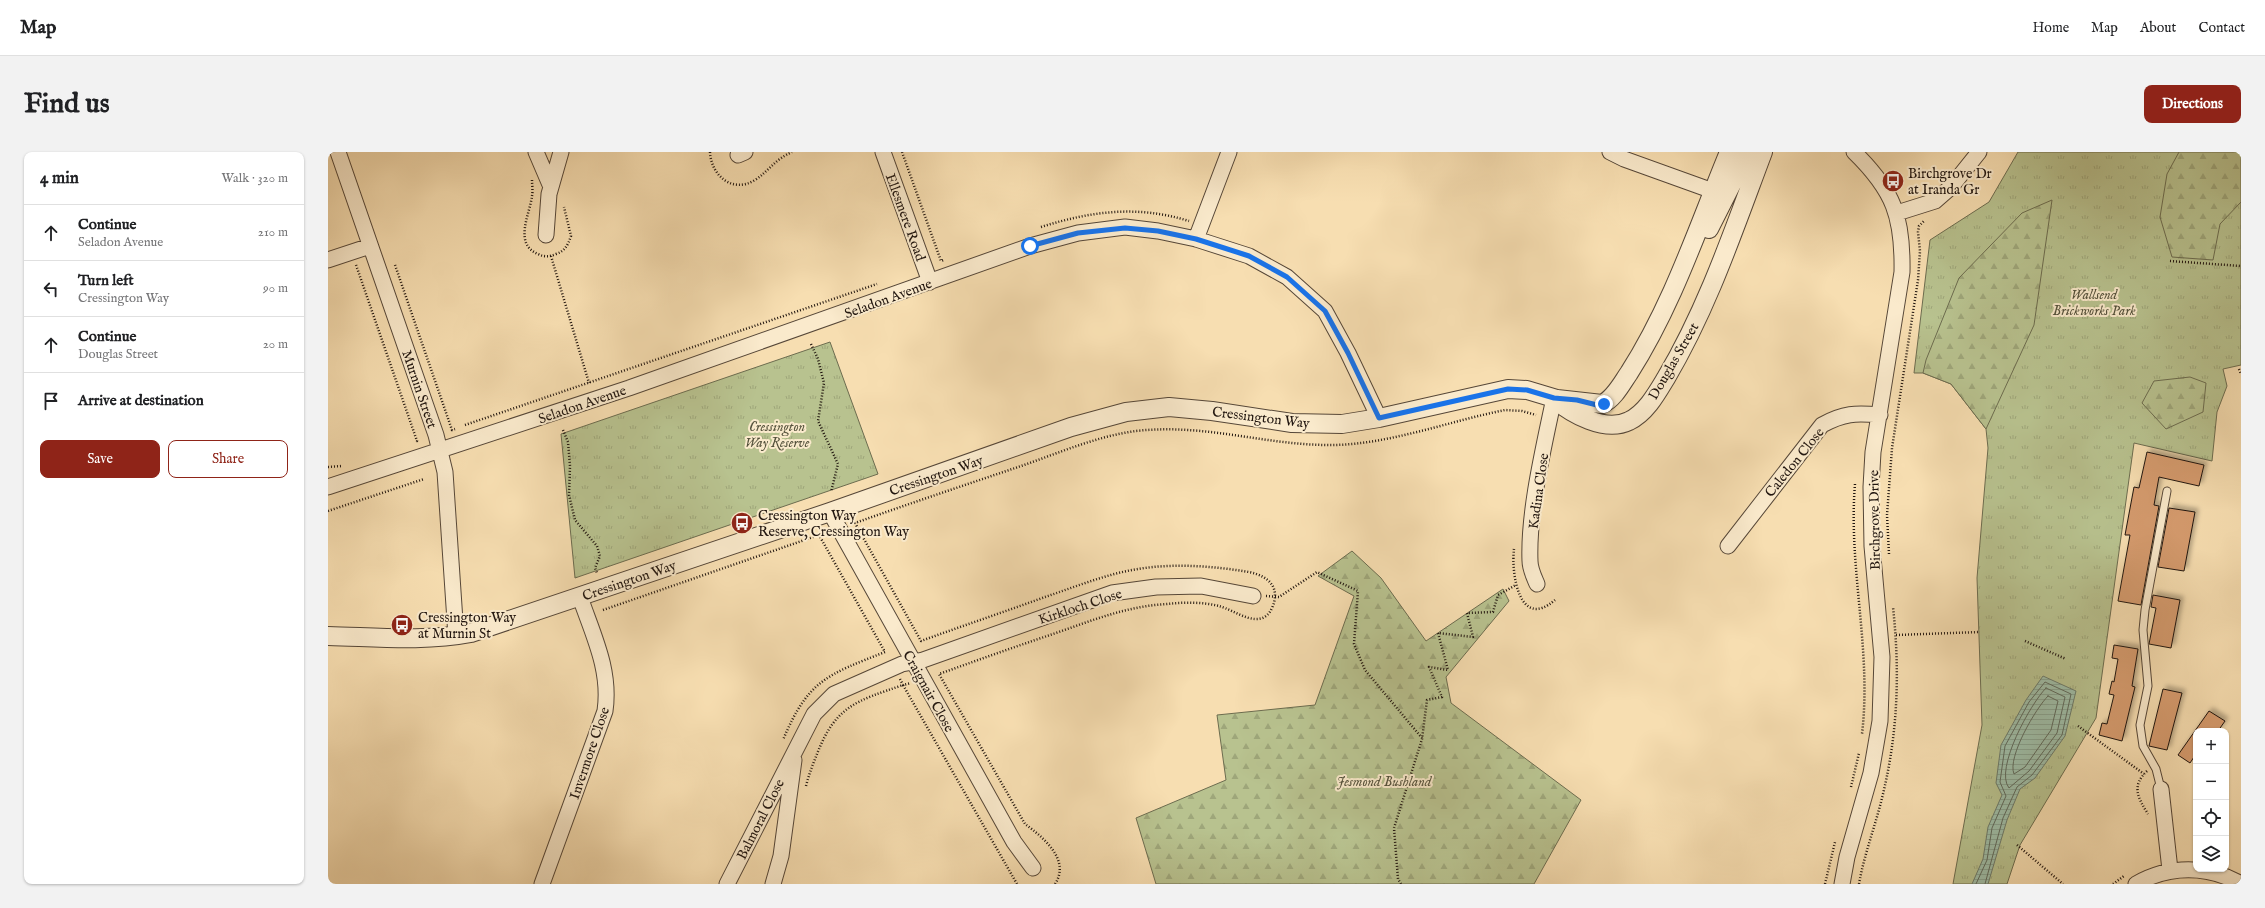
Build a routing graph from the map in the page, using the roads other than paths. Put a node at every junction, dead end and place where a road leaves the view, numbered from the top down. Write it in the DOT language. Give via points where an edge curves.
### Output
graph roads {
  1 [pos="338,152"];
  2 [pos="536,152"];
  3 [pos="561,152"];
  4 [pos="883,152"];
  5 [pos="1229,152"];
  6 [pos="1610,152"];
  7 [pos="1729,152"];
  8 [pos="1748,152"];
  9 [pos="1763,152"];
  10 [pos="1846,152"];
  11 [pos="1854,152"];
  12 [pos="1979,152"];
  13 [pos="1864,163"];
  14 [pos="551,187"];
  15 [pos="1713,191"];
  16 [pos="1897,213"];
  17 [pos="546,235"];
  18 [pos="1196,239"];
  19 [pos="370,246"];
  20 [pos="328,260"];
  21 [pos="930,282"];
  22 [pos="1674,289"];
  23 [pos="1554,398"];
  24 [pos="1880,415"];
  25 [pos="1379,418"];
  26 [pos="440,451"];
  27 [pos="328,486"];
  28 [pos="2167,491"];
  29 [pos="830,512"];
  30 [pos="1728,546"];
  31 [pos="1537,584"];
  32 [pos="1253,596"];
  33 [pos="580,597"];
  34 [pos="328,636"];
  35 [pos="456,636"];
  36 [pos="913,662"];
  37 [pos="794,755"];
  38 [pos="2161,789"];
  39 [pos="1033,868"];
  40 [pos="2170,870"];
  41 [pos="2132,879"];
  42 [pos="542,884"];
  43 [pos="727,884"];
  44 [pos="773,884"];
  45 [pos="1842,884"];
  46 [pos="2241,884"];
  1 -- 19 [label="street, Murnin Street"];
  2 -- 14 [label="street"];
  3 -- 14 [label="street"];
  4 -- 21 [label="street, Ellesmere Road"];
  5 -- 18 [label="street"];
  6 -- 15 [label="street" via="1624,160"];
  7 -- 15 [label="street"];
  8 -- 22 [label="street" via="1710,227"];
  9 -- 23 [label="street, Douglas Street" via="1705,303 1679,356 1651,401 1629,421 1610,425 1576,413"];
  10 -- 13 [label="street, Birchgrove Drive"];
  11 -- 13 [label="street, Birchgrove Drive"];
  12 -- 16 [label="street" via="1952,187 1934,201"];
  13 -- 16 [label="street, Birchgrove Drive" via="1887,191"];
  14 -- 17 [label="street"];
  15 -- 22 [label="street"];
  16 -- 24 [label="street, Birchgrove Drive" via="1903,246 1902,272"];
  18 -- 21 [label="street, Seladon Avenue" via="1158,231 1125,228 1078,233 1030,246"];
  18 -- 25 [label="street, Seladon Avenue" via="1249,256 1287,277 1325,311"];
  19 -- 20 [label="street"];
  19 -- 26 [label="street, Murnin Street"];
  21 -- 26 [label="street, Seladon Avenue" via="792,332"];
  22 -- 23 [label="street" via="1641,353 1608,401 1597,405"];
  23 -- 25 [label="street, Cressington Way" via="1527,390 1508,389"];
  23 -- 31 [label="street, Kadina Close" via="1534,503 1530,563"];
  24 -- 30 [label="street, Caledon Close" via="1851,413 1822,425"];
  24 -- 45 [label="street, Birchgrove Drive" via="1874,452 1871,516 1883,690 1874,760"];
  25 -- 29 [label="street, Cressington Way" via="1342,424 1309,424 1169,407 1126,412 1071,427"];
  26 -- 27 [label="street, Seladon Avenue"];
  26 -- 35 [label="street, Murnin Street" via="445,472"];
  28 -- 38 [label="lane" via="2145,610 2143,630 2148,686 2140,725 2143,746 2154,766"];
  29 -- 33 [label="street, Cressington Way"];
  29 -- 36 [label="street, Craignair Close"];
  32 -- 36 [label="street, Kirkloch Close" via="1201,586 1156,587 1112,593"];
  33 -- 35 [label="street, Cressington Way" via="486,629"];
  33 -- 42 [label="street, Invermore Close" via="605,672 605,711"];
  34 -- 35 [label="street, Cressington Way"];
  36 -- 37 [label="street, Balmoral Close" via="902,664 834,694 814,714"];
  36 -- 39 [label="street, Craignair Close" via="1014,842"];
  37 -- 43 [label="street, Balmoral Close"];
  37 -- 44 [label="street, Balmoral Close" via="781,856"];
  38 -- 40 [label="street"];
  40 -- 41 [label="street"];
  40 -- 46 [label="street" via="2189,869 2226,876"];
}
